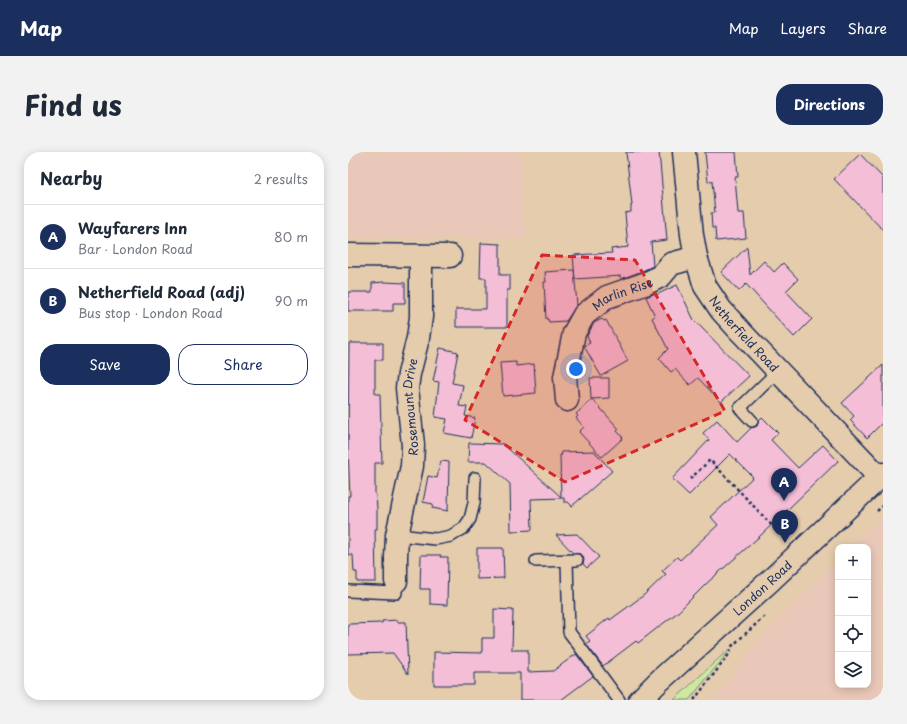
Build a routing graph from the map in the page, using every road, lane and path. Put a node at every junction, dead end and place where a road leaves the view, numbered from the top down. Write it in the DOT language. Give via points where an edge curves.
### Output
graph roads {
  1 [pos="684,152"];
  2 [pos="348,255"];
  3 [pos="421,256"];
  4 [pos="450,256"];
  5 [pos="696,257"];
  6 [pos="778,371"];
  7 [pos="567,400"];
  8 [pos="752,421"];
  9 [pos="881,476"];
  10 [pos="475,478"];
  11 [pos="690,479"];
  12 [pos="398,535"];
  13 [pos="781,535"];
  14 [pos="536,561"];
  15 [pos="396,581"];
  16 [pos="348,591"];
  17 [pos="731,647"];
  18 [pos="619,700"];
  19 [pos="640,700"];
  20 [pos="694,700"];
  1 -- 5 [label="street, Netherfield Road"];
  2 -- 3 [label="street"];
  3 -- 4 [label="street"];
  3 -- 12 [label="street, Rosemount Drive" via="418,338 407,388 413,445 412,466"];
  5 -- 6 [label="street, Netherfield Road" via="705,286 721,310"];
  5 -- 7 [label="street, Marlin Rise" via="672,264 661,276 607,297 584,315 574,333 565,377"];
  6 -- 8 [label="lane" via="740,408"];
  6 -- 9 [label="street, Netherfield Road"];
  9 -- 19 [label="street, London Road"];
  10 -- 12 [label="lane" via="474,503 470,519 464,528 451,536 436,539"];
  11 -- 13 [label="path" via="710,460"];
  12 -- 15 [label="street, Rosemount Drive"];
  14 -- 18 [label="lane" via="572,560 569,632"];
  15 -- 16 [label="lane" via="396,593"];
  17 -- 20 [label="path" via="730,653"];
}
